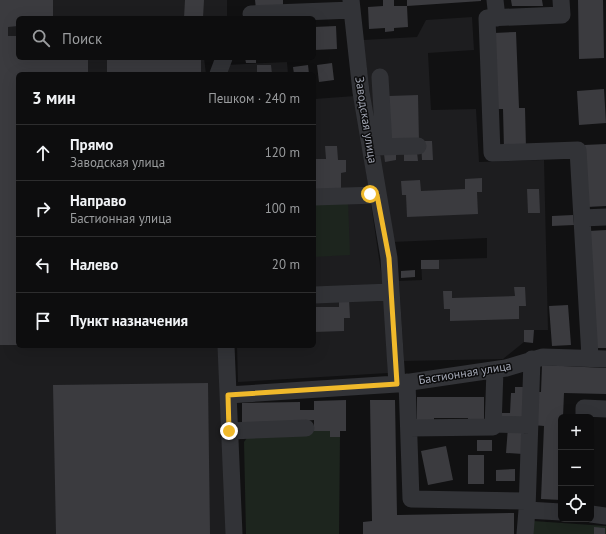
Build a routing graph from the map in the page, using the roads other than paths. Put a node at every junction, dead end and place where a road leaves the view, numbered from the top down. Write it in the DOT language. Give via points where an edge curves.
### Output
graph roads {
  1 [pos="495,0"];
  2 [pos="561,0"];
  3 [pos="351,5"];
  4 [pos="250,11"];
  5 [pos="497,18"];
  6 [pos="380,77"];
  7 [pos="418,146"];
  8 [pos="377,147"];
  9 [pos="377,195"];
  10 [pos="316,197"];
  11 [pos="606,216"];
  12 [pos="582,218"];
  13 [pos="391,292"];
  14 [pos="316,295"];
  15 [pos="226,348"];
  16 [pos="598,358"];
  17 [pos="532,359"];
  18 [pos="495,370"];
  19 [pos="402,383"];
  20 [pos="228,395"];
  21 [pos="606,409"];
  22 [pos="584,414"];
  23 [pos="493,424"];
  24 [pos="530,425"];
  25 [pos="306,428"];
  26 [pos="409,428"];
  27 [pos="229,431"];
  28 [pos="527,505"];
  29 [pos="558,511"];
  30 [pos="594,514"];
  31 [pos="606,516"];
  32 [pos="234,534"];
  33 [pos="525,534"];
  1 -- 5 [label="street"];
  2 -- 5 [label="street" via="562,16"];
  3 -- 4 [label="street"];
  3 -- 8 [label="street, Заводская улица" via="361,92"];
  5 -- 12 [label="street" via="487,18 492,153 578,150"];
  6 -- 8 [label="street"];
  7 -- 8 [label="street"];
  8 -- 9 [label="street, Заводская улица"];
  9 -- 10 [label="street"];
  9 -- 13 [label="street, Заводская улица" via="389,258"];
  11 -- 12 [label="street"];
  12 -- 16 [label="street"];
  13 -- 14 [label="street"];
  13 -- 19 [label="street, Заводская улица"];
  15 -- 20 [label="street"];
  16 -- 17 [label="street, Бастионная улица"];
  17 -- 18 [label="street, Бастионная улица"];
  17 -- 24 [label="street"];
  18 -- 19 [label="street, Бастионная улица"];
  18 -- 23 [label="street"];
  19 -- 20 [label="street, Бастионная улица"];
  19 -- 26 [label="street, Заводская улица"];
  20 -- 27 [label="street"];
  21 -- 22 [label="street" via="584,408"];
  23 -- 24 [label="street"];
  23 -- 26 [label="street"];
  24 -- 28 [label="street"];
  25 -- 27 [label="street"];
  26 -- 28 [label="street, Заводская улица" via="411,499"];
  27 -- 32 [label="street"];
  28 -- 29 [label="street"];
  28 -- 33 [label="street"];
  30 -- 31 [label="street"];
}
